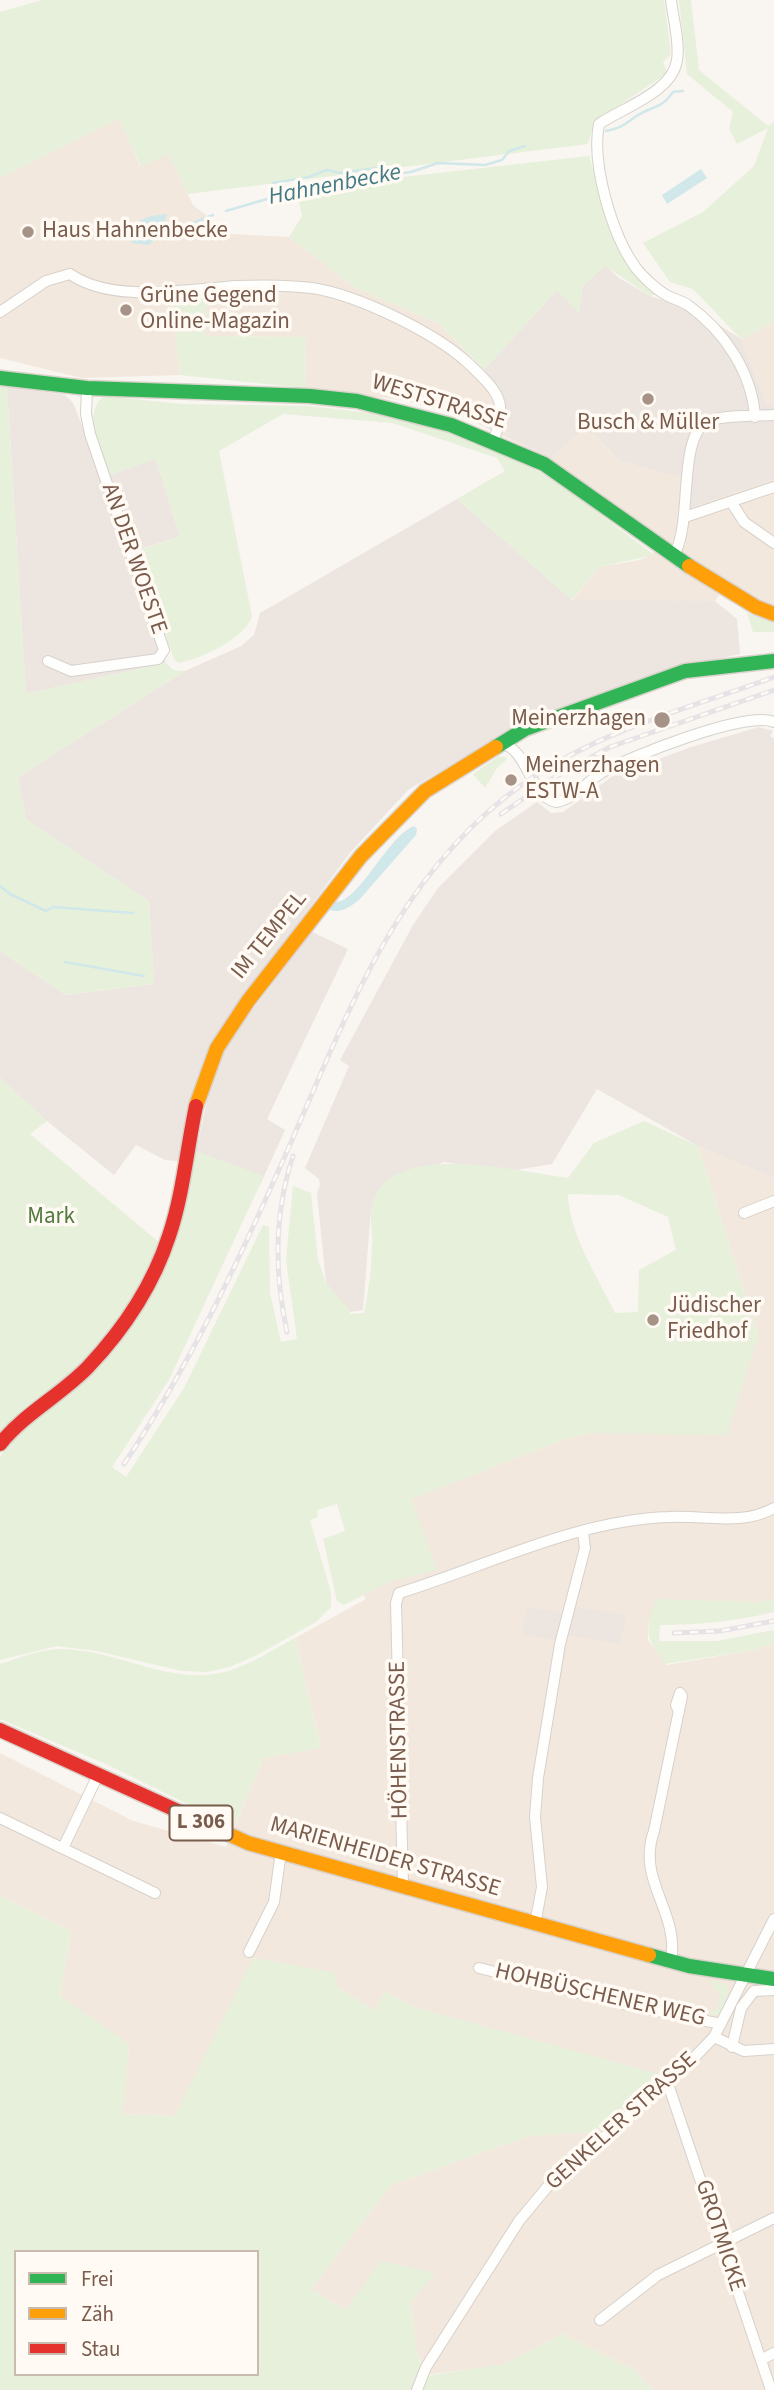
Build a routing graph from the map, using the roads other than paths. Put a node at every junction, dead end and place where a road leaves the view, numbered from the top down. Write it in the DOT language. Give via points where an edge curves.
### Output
graph roads {
  1 [pos="671,0"];
  2 [pos="0,312"];
  3 [pos="0,378"];
  4 [pos="87,388"];
  5 [pos="774,415"];
  6 [pos="755,417"];
  7 [pos="493,441"];
  8 [pos="774,487"];
  9 [pos="732,503"];
  10 [pos="685,517"];
  11 [pos="774,544"];
  12 [pos="673,556"];
  13 [pos="774,614"];
  14 [pos="774,660"];
  15 [pos="48,661"];
  16 [pos="774,722"];
  17 [pos="501,743"];
  18 [pos="774,1201"];
  19 [pos="744,1213"];
  20 [pos="0,1444"];
  21 [pos="774,1508"];
  22 [pos="583,1532"];
  23 [pos="679,1713"];
  24 [pos="0,1730"];
  25 [pos="98,1775"];
  26 [pos="0,1818"];
  27 [pos="63,1848"];
  28 [pos="281,1852"];
  29 [pos="403,1886"];
  30 [pos="155,1893"];
  31 [pos="774,1919"];
  32 [pos="536,1924"];
  33 [pos="248,1952"];
  34 [pos="671,1961"];
  35 [pos="479,1968"];
  36 [pos="745,1976"];
  37 [pos="774,1979"];
  38 [pos="774,1990"];
  39 [pos="721,2024"];
  40 [pos="714,2037"];
  41 [pos="732,2047"];
  42 [pos="774,2049"];
  43 [pos="667,2081"];
  44 [pos="774,2218"];
  45 [pos="721,2246"];
  46 [pos="600,2320"];
  47 [pos="774,2353"];
  48 [pos="761,2360"];
  49 [pos="417,2390"];
  50 [pos="771,2390"];
  1 -- 6 [label="street" via="678,57 675,70 645,97 599,124 598,170 636,268 666,295 687,304 717,333 745,370"];
  2 -- 7 [label="street" via="46,281 71,274 85,284 149,292 269,286 333,293 404,321 464,359 496,390 502,411"];
  3 -- 4 [label="main road, WESTSTRASSE"];
  4 -- 7 [label="main road, WESTSTRASSE" via="357,401"];
  4 -- 15 [label="street, AN DER WOESTE" via="90,434 164,650 158,659 94,670 71,671"];
  5 -- 6 [label="street"];
  6 -- 10 [label="street" via="710,420 700,427 687,470"];
  7 -- 12 [label="main road, WESTSTRASSE" via="544,464"];
  8 -- 9 [label="street"];
  9 -- 10 [label="street"];
  9 -- 11 [label="street" via="744,522"];
  10 -- 12 [label="street"];
  12 -- 13 [label="main road, WESTSTRASSE" via="741,600"];
  14 -- 17 [label="main road, IM TEMPEL" via="670,675 525,729"];
  16 -- 17 [label="street" via="744,720 660,748 602,773 556,802 544,796 513,748"];
  17 -- 20 [label="main road, IM TEMPEL" via="425,791 395,818 230,1025 206,1073 177,1214 132,1313 87,1368"];
  18 -- 19 [label="street"];
  21 -- 22 [label="street" via="743,1518 653,1518"];
  22 -- 29 [label="street, HÖHENSTRASSE" via="398,1593"];
  22 -- 32 [label="street" via="583,1556 560,1644 536,1790 534,1817 542,1887"];
  23 -- 34 [label="street" via="650,1860 654,1885 674,1936"];
  24 -- 25 [label="main road, MARIENHEIDER STRASSE / L 306"];
  25 -- 27 [label="street"];
  25 -- 28 [label="main road, MARIENHEIDER STRASSE / L 306" via="229,1836"];
  26 -- 27 [label="street"];
  27 -- 30 [label="street"];
  28 -- 29 [label="main road, MARIENHEIDER STRASSE / L 306"];
  28 -- 33 [label="street" via="274,1902"];
  29 -- 32 [label="main road, MARIENHEIDER STRASSE / L 306"];
  31 -- 36 [label="street, GENKELER STRASSE"];
  32 -- 34 [label="main road, MARIENHEIDER STRASSE / L 306"];
  34 -- 36 [label="main road, MARIENHEIDER STRASSE / L 306"];
  35 -- 39 [label="street, HOHBÜSCHENER WEG"];
  36 -- 37 [label="main road, MARIENHEIDER STRASSE / L 306"];
  36 -- 39 [label="street, GENKELER STRASSE"];
  38 -- 41 [label="street" via="747,1996"];
  39 -- 40 [label="street, GENKELER STRASSE"];
  40 -- 41 [label="street"];
  40 -- 43 [label="street, GENKELER STRASSE"];
  41 -- 42 [label="street"];
  43 -- 45 [label="street, GROTMICKE"];
  43 -- 49 [label="street, GENKELER STRASSE" via="557,2177 519,2221 426,2367"];
  44 -- 45 [label="street"];
  45 -- 46 [label="street" via="658,2276"];
  45 -- 48 [label="street, GROTMICKE"];
  47 -- 48 [label="street"];
  48 -- 50 [label="street, GROTMICKE"];
}
